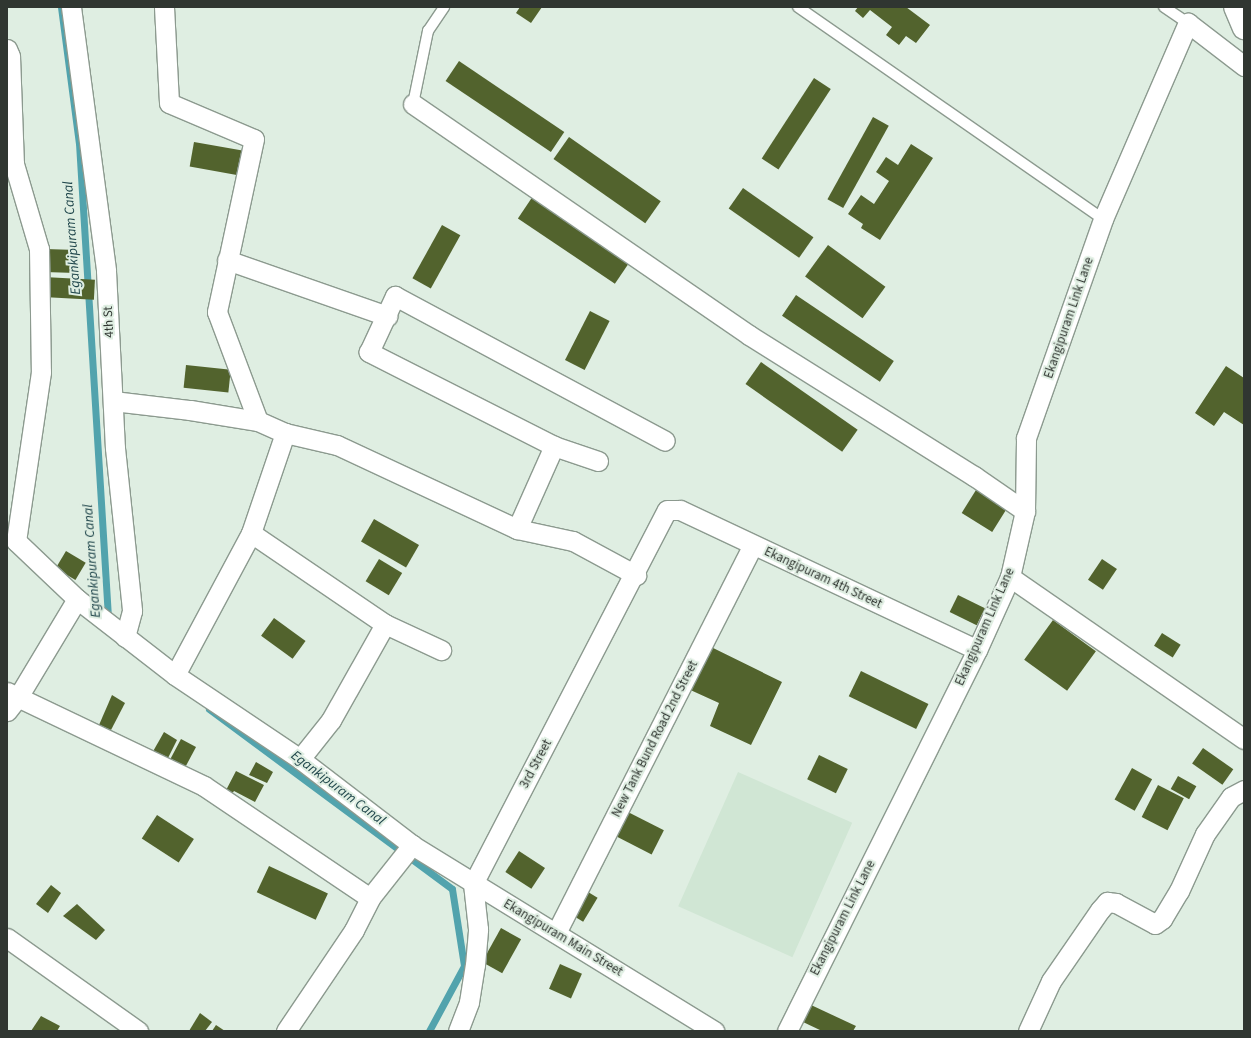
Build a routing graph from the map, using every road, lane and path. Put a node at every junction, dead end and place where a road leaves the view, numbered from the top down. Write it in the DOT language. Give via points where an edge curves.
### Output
graph roads {
  1 [pos="71,7"];
  2 [pos="164,7"];
  3 [pos="444,7"];
  4 [pos="798,7"];
  5 [pos="1164,7"];
  6 [pos="1235,7"];
  7 [pos="1188,23"];
  8 [pos="1244,28"];
  9 [pos="7,49"];
  10 [pos="1244,66"];
  11 [pos="413,104"];
  12 [pos="11,164"];
  13 [pos="1103,219"];
  14 [pos="227,260"];
  15 [pos="387,316"];
  16 [pos="113,401"];
  17 [pos="258,421"];
  18 [pos="285,432"];
  19 [pos="665,441"];
  20 [pos="554,446"];
  21 [pos="598,461"];
  22 [pos="15,496"];
  23 [pos="667,510"];
  24 [pos="1025,511"];
  25 [pos="517,529"];
  26 [pos="251,533"];
  27 [pos="754,545"];
  28 [pos="636,575"];
  29 [pos="1010,577"];
  30 [pos="77,599"];
  31 [pos="385,624"];
  32 [pos="121,633"];
  33 [pos="441,650"];
  34 [pos="977,650"];
  35 [pos="174,675"];
  36 [pos="11,700"];
  37 [pos="1244,739"];
  38 [pos="300,759"];
  39 [pos="1244,790"];
  40 [pos="412,845"];
  41 [pos="473,884"];
  42 [pos="370,898"];
  43 [pos="556,933"];
  44 [pos="7,938"];
  45 [pos="138,1031"];
  46 [pos="286,1031"];
  47 [pos="458,1031"];
  48 [pos="714,1031"];
  49 [pos="787,1031"];
  50 [pos="1028,1031"];
  1 -- 16 [label="street, 4th St" via="106,271"];
  2 -- 14 [label="street" via="169,103 254,139"];
  3 -- 11 [label="lane" via="428,31"];
  4 -- 13 [label="lane"];
  5 -- 7 [label="lane"];
  6 -- 8 [label="street"];
  7 -- 10 [label="street"];
  7 -- 13 [label="street, Ekangipuram Link Lane"];
  9 -- 12 [label="street" via="10,56"];
  11 -- 24 [label="street" via="749,335 974,476"];
  12 -- 22 [label="street" via="38,249 41,372"];
  13 -- 24 [label="street, Ekangipuram Link Lane" via="1026,438"];
  14 -- 15 [label="street"];
  14 -- 17 [label="street" via="217,312"];
  15 -- 19 [label="street" via="395,296"];
  15 -- 20 [label="street" via="369,352"];
  16 -- 17 [label="street"];
  16 -- 32 [label="street, 4th St" via="132,611"];
  17 -- 18 [label="street"];
  18 -- 25 [label="street" via="337,445"];
  18 -- 26 [label="street"];
  20 -- 21 [label="street"];
  20 -- 25 [label="street"];
  22 -- 30 [label="street, Ekangipuram Main Street" via="16,541"];
  23 -- 27 [label="street, Ekangipuram 4th Street" via="680,510"];
  23 -- 28 [label="street, 3rd Street"];
  24 -- 29 [label="street, Ekangipuram Link Lane"];
  25 -- 28 [label="street" via="573,542"];
  26 -- 31 [label="street"];
  26 -- 35 [label="street"];
  27 -- 34 [label="street, Ekangipuram 4th Street"];
  27 -- 43 [label="street, New Tank Bund Road 2nd Street"];
  28 -- 41 [label="street, 3rd Street"];
  29 -- 34 [label="street, Ekangipuram Link Lane"];
  29 -- 37 [label="street"];
  30 -- 32 [label="street, Ekangipuram Main Street"];
  30 -- 36 [label="street"];
  31 -- 33 [label="street"];
  31 -- 38 [label="street" via="331,720"];
  32 -- 35 [label="street, Ekangipuram Main Street"];
  34 -- 49 [label="street, Ekangipuram Link Lane"];
  35 -- 38 [label="street, Ekangipuram Main Street"];
  36 -- 42 [label="street" via="204,786"];
  38 -- 40 [label="street, Ekangipuram Main Street"];
  39 -- 50 [label="street" via="1231,797 1206,834 1179,891 1162,919 1155,924 1116,903 1107,902 1052,981"];
  40 -- 41 [label="street, Ekangipuram Main Street"];
  40 -- 42 [label="street"];
  41 -- 43 [label="street, Ekangipuram Main Street"];
  41 -- 47 [label="street" via="478,929 475,965 469,1002"];
  42 -- 46 [label="street" via="354,930"];
  43 -- 48 [label="street, Ekangipuram Main Street"];
  44 -- 45 [label="street"];
}
